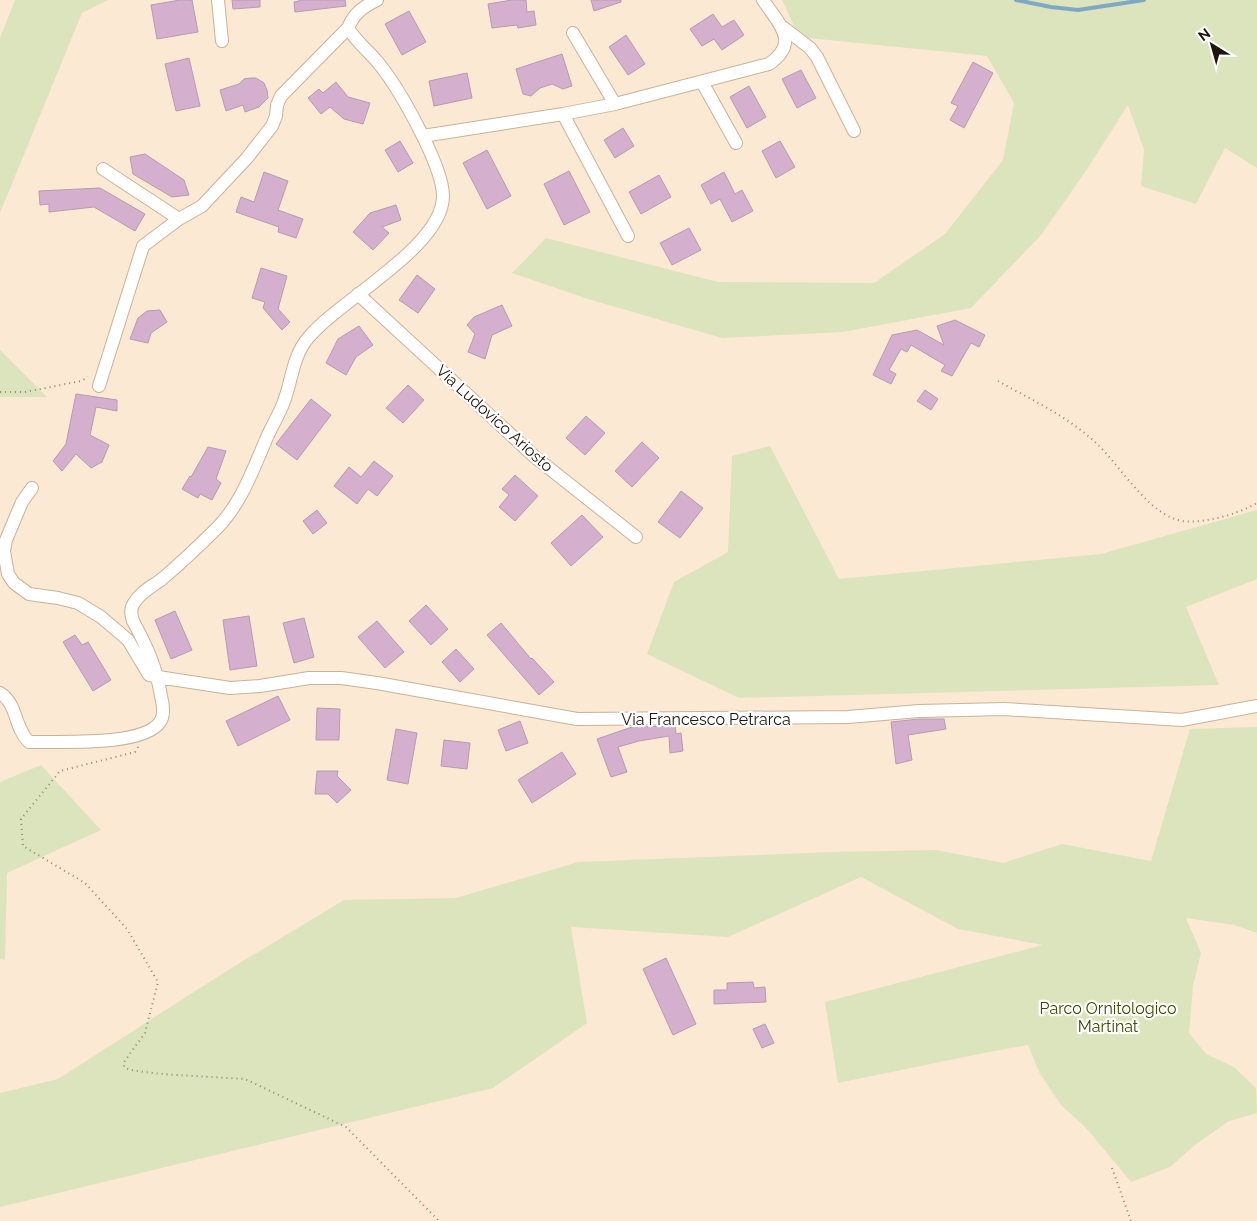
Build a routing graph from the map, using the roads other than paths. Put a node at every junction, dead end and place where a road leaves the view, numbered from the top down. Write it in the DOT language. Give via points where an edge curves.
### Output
graph roads {
  1 [pos="218,0"];
  2 [pos="377,0"];
  3 [pos="763,0"];
  4 [pos="348,28"];
  5 [pos="784,28"];
  6 [pos="573,33"];
  7 [pos="222,42"];
  8 [pos="702,82"];
  9 [pos="614,104"];
  10 [pos="564,114"];
  11 [pos="854,131"];
  12 [pos="423,136"];
  13 [pos="736,143"];
  14 [pos="103,169"];
  15 [pos="179,219"];
  16 [pos="628,236"];
  17 [pos="358,294"];
  18 [pos="99,386"];
  19 [pos="32,488"];
  20 [pos="636,537"];
  21 [pos="158,677"];
  22 [pos="0,693"];
  23 [pos="1257,706"];
  1 -- 7 [label="street"];
  2 -- 4 [label="street" via="359,10"];
  3 -- 5 [label="street"];
  4 -- 12 [label="street" via="386,74"];
  4 -- 15 [label="street" via="281,96 272,126 247,158 202,206"];
  5 -- 8 [label="street" via="783,50 769,64"];
  5 -- 11 [label="street" via="817,57"];
  6 -- 9 [label="street"];
  8 -- 9 [label="street"];
  8 -- 13 [label="street"];
  9 -- 10 [label="street"];
  10 -- 12 [label="street"];
  10 -- 16 [label="street"];
  12 -- 17 [label="street" via="442,184 444,198 438,219 398,263"];
  14 -- 15 [label="street"];
  15 -- 18 [label="street" via="143,246"];
  17 -- 20 [label="street, Via Ludovico Ariosto" via="535,457"];
  17 -- 21 [label="street" via="323,322 295,358 283,404 253,472 230,513 131,608 133,621"];
  19 -- 21 [label="street" via="22,502 6,540 4,551 8,574 28,594 78,604 101,617 128,640 149,675"];
  21 -- 22 [label="street" via="163,708 161,721 152,730 132,738 29,742 21,735 12,706"];
  21 -- 23 [label="street, Via Francesco Petrarca" via="230,688 309,678 341,678 577,719 839,717 1004,709 1182,720"];
}
